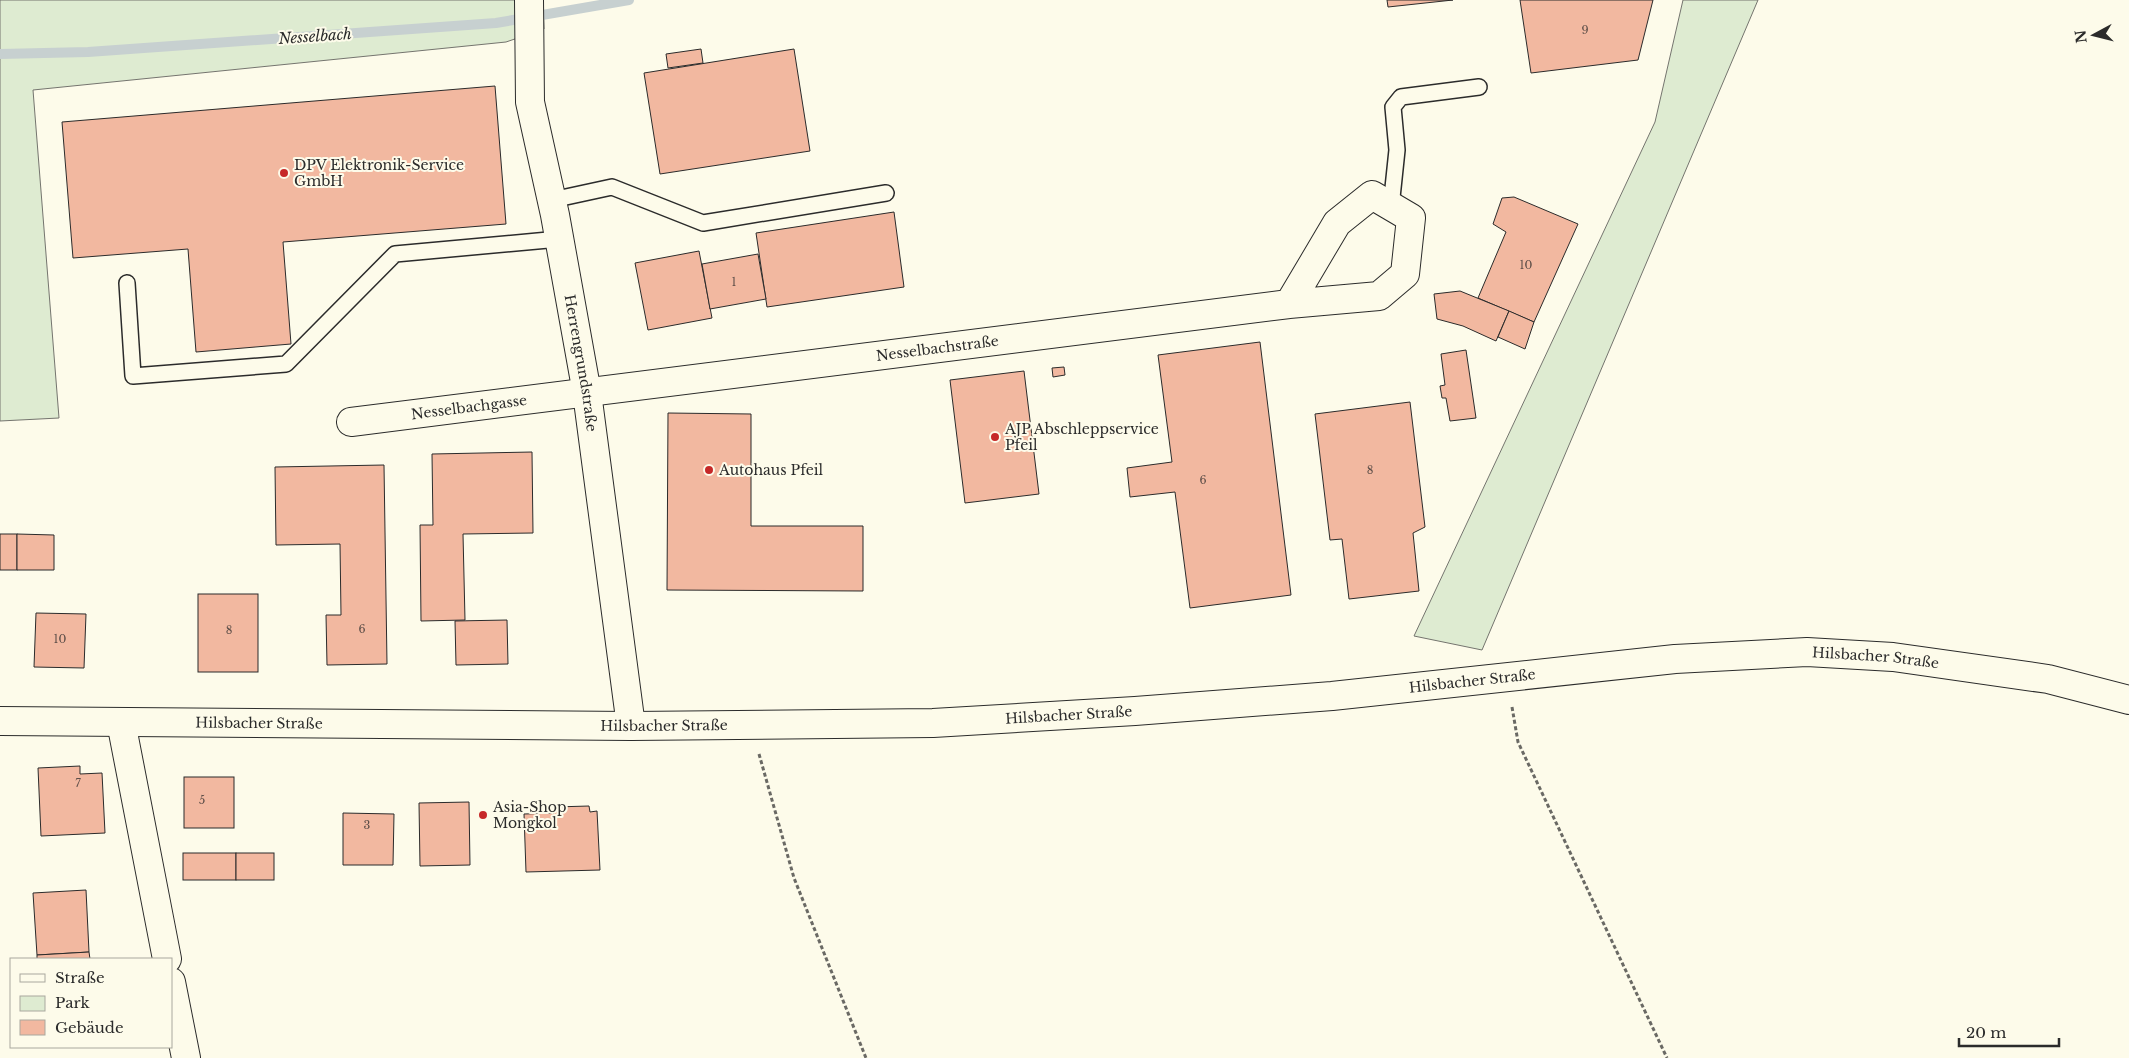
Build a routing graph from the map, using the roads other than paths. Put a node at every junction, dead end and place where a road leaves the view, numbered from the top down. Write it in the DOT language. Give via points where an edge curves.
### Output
graph roads {
  1 [pos="528,0"];
  2 [pos="1479,87"];
  3 [pos="886,193"];
  4 [pos="552,200"];
  5 [pos="1391,207"];
  6 [pos="559,239"];
  7 [pos="127,283"];
  8 [pos="1289,304"];
  9 [pos="587,393"];
  10 [pos="351,422"];
  11 [pos="2129,700"];
  12 [pos="0,721"];
  13 [pos="121,722"];
  14 [pos="631,726"];
  15 [pos="167,958"];
  16 [pos="172,987"];
  17 [pos="186,1058"];
  1 -- 4 [label="street, Herrengrundstraße" via="530,102"];
  2 -- 5 [label="lane" via="1402,97 1393,107 1397,150"];
  3 -- 4 [label="lane" via="703,223 612,187"];
  4 -- 6 [label="street, Herrengrundstraße"];
  5 -- 8 [label="street, Nesselbachstraße" via="1372,196 1337,223"];
  5 -- 8 [label="street, Nesselbachstraße" via="1411,218 1405,274 1379,296"];
  6 -- 7 [label="lane" via="395,254 286,364 133,376"];
  6 -- 9 [label="street, Herrengrundstraße"];
  8 -- 9 [label="street, Nesselbachstraße"];
  9 -- 10 [label="street, Nesselbachgasse"];
  9 -- 14 [label="street, Herrengrundstraße"];
  11 -- 14 [label="street, Hilsbacher Straße" via="2048,679 1893,657 1807,652 1675,659 1332,696 1135,711 933,723"];
  12 -- 13 [label="street, Hilsbacher Straße"];
  13 -- 14 [label="street, Hilsbacher Straße"];
  13 -- 15 [label="street"];
  16 -- 17 [label="street"];
}
